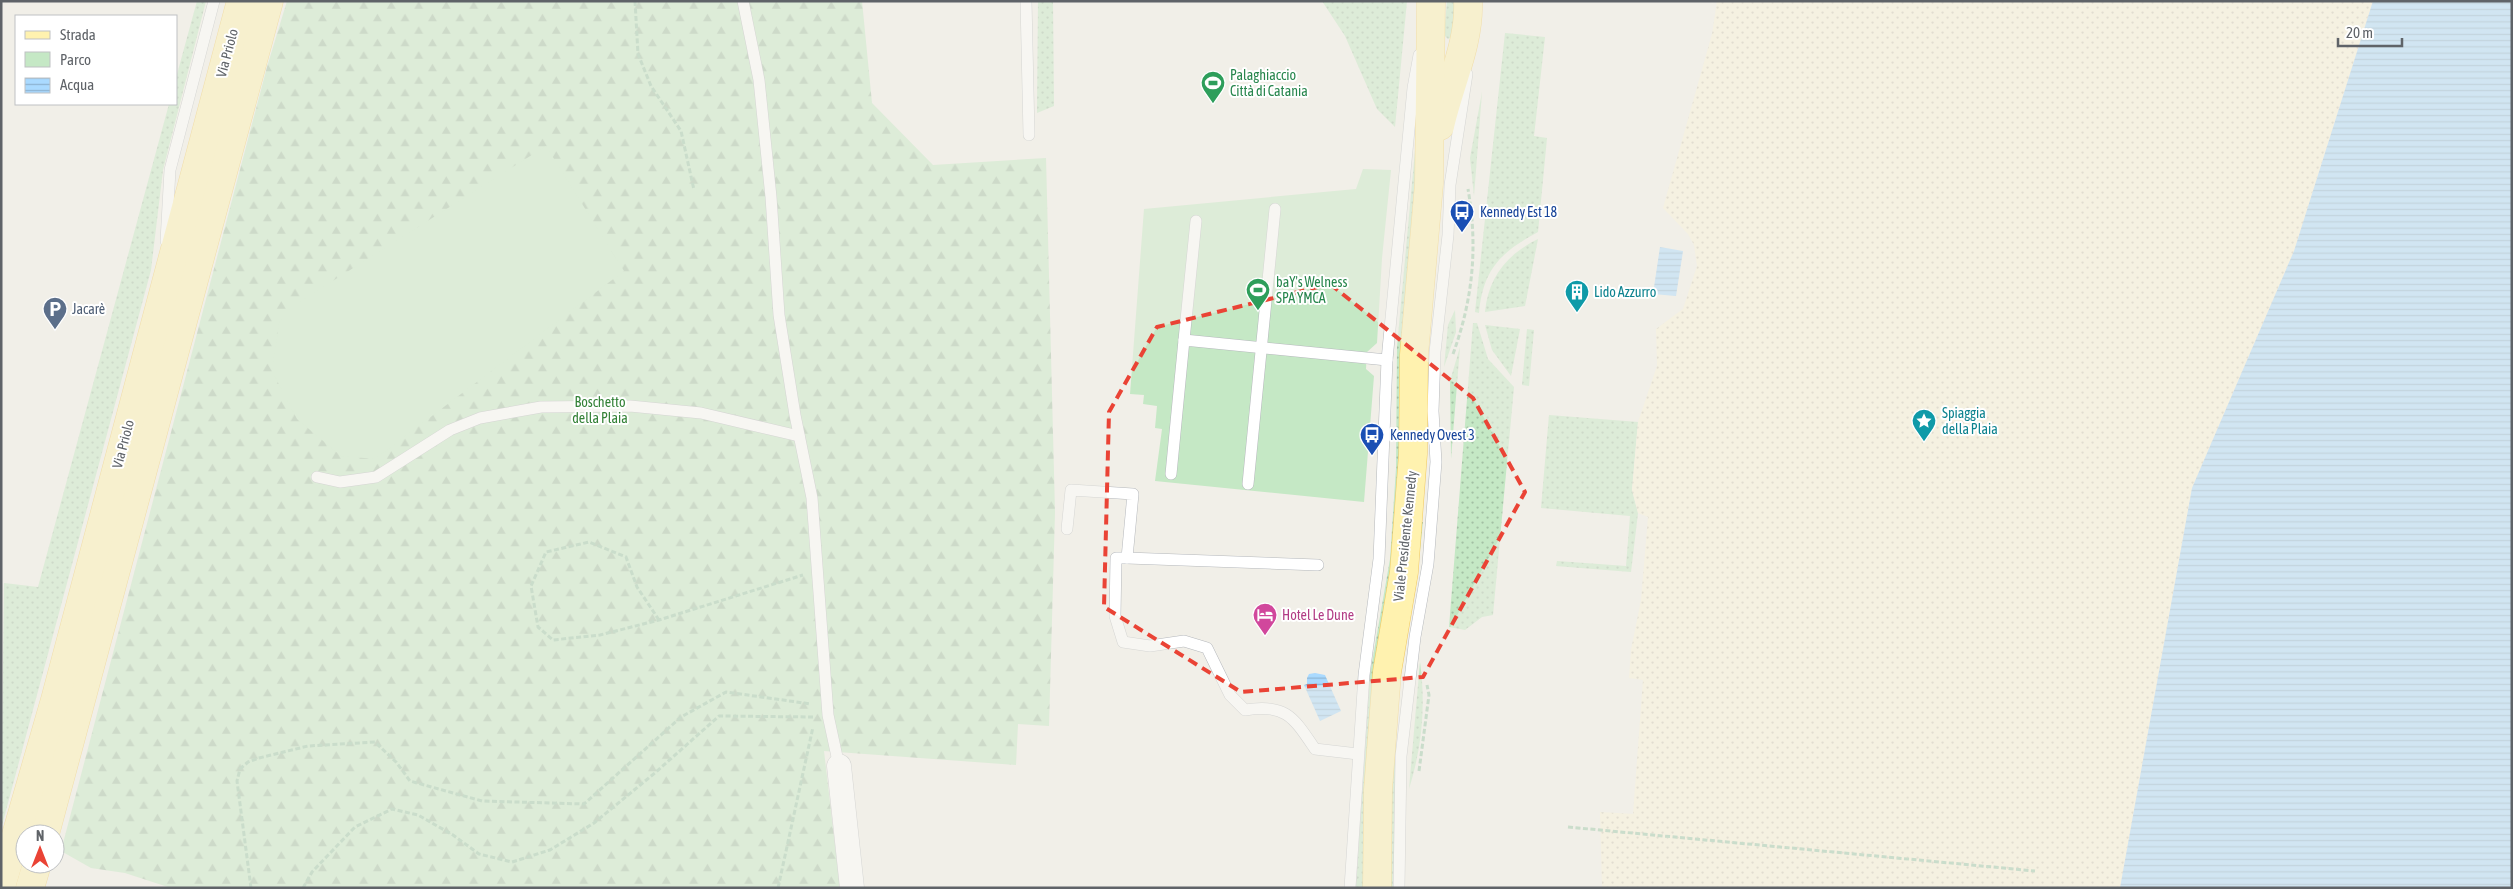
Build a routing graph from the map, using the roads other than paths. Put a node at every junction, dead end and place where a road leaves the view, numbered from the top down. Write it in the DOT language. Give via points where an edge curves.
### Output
graph roads {
  1 [pos="214,1"];
  2 [pos="241,1"];
  3 [pos="269,1"];
  4 [pos="743,1"];
  5 [pos="1026,1"];
  6 [pos="1430,1"];
  7 [pos="1469,6"];
  8 [pos="1029,134"];
  9 [pos="1429,184"];
  10 [pos="1275,209"];
  11 [pos="1196,221"];
  12 [pos="163,292"];
  13 [pos="1184,340"];
  14 [pos="1261,348"];
  15 [pos="1387,360"];
  16 [pos="799,436"];
  17 [pos="1171,474"];
  18 [pos="317,477"];
  19 [pos="1248,484"];
  20 [pos="1067,529"];
  21 [pos="1127,558"];
  22 [pos="1318,565"];
  23 [pos="1358,754"];
  24 [pos="838,766"];
  25 [pos="48,824"];
  26 [pos="34,874"];
  27 [pos="1,887"];
  28 [pos="30,888"];
  29 [pos="852,888"];
  30 [pos="1350,888"];
  31 [pos="1377,888"];
  32 [pos="1399,888"];
  1 -- 12 [label="lane" via="170,170"];
  2 -- 12 [label="main road, Via Priolo"];
  3 -- 25 [label="main road, Via Priolo"];
  4 -- 16 [label="lane" via="759,80 771,197 778,315"];
  5 -- 8 [label="lane"];
  6 -- 9 [label="main road"];
  6 -- 15 [label="lane" via="1413,88"];
  7 -- 9 [label="main road"];
  7 -- 32 [label="lane" via="1469,48 1450,185 1435,352 1436,462 1428,564 1415,637 1401,756"];
  9 -- 31 [label="main road, Viale Presidente Kennedy" via="1414,355 1410,513 1404,572 1387,672 1378,790"];
  10 -- 14 [label="lane"];
  11 -- 13 [label="lane"];
  12 -- 27 [label="main road, Via Priolo"];
  13 -- 14 [label="lane"];
  13 -- 17 [label="lane"];
  14 -- 15 [label="lane"];
  14 -- 19 [label="lane"];
  15 -- 23 [label="lane" via="1378,559"];
  16 -- 18 [label="lane" via="702,413 630,406 541,407 480,418 450,430 376,477 340,482"];
  16 -- 24 [label="lane" via="812,498 828,715"];
  20 -- 21 [label="lane" via="1071,490 1133,494"];
  21 -- 22 [label="lane"];
  21 -- 23 [label="lane" via="1116,558 1114,616 1123,642 1150,646 1184,641 1207,648 1230,695 1245,710 1266,707 1294,718 1315,749"];
  23 -- 30 [label="lane"];
  24 -- 29 [label="street"];
  26 -- 28 [label="main road"];
}
